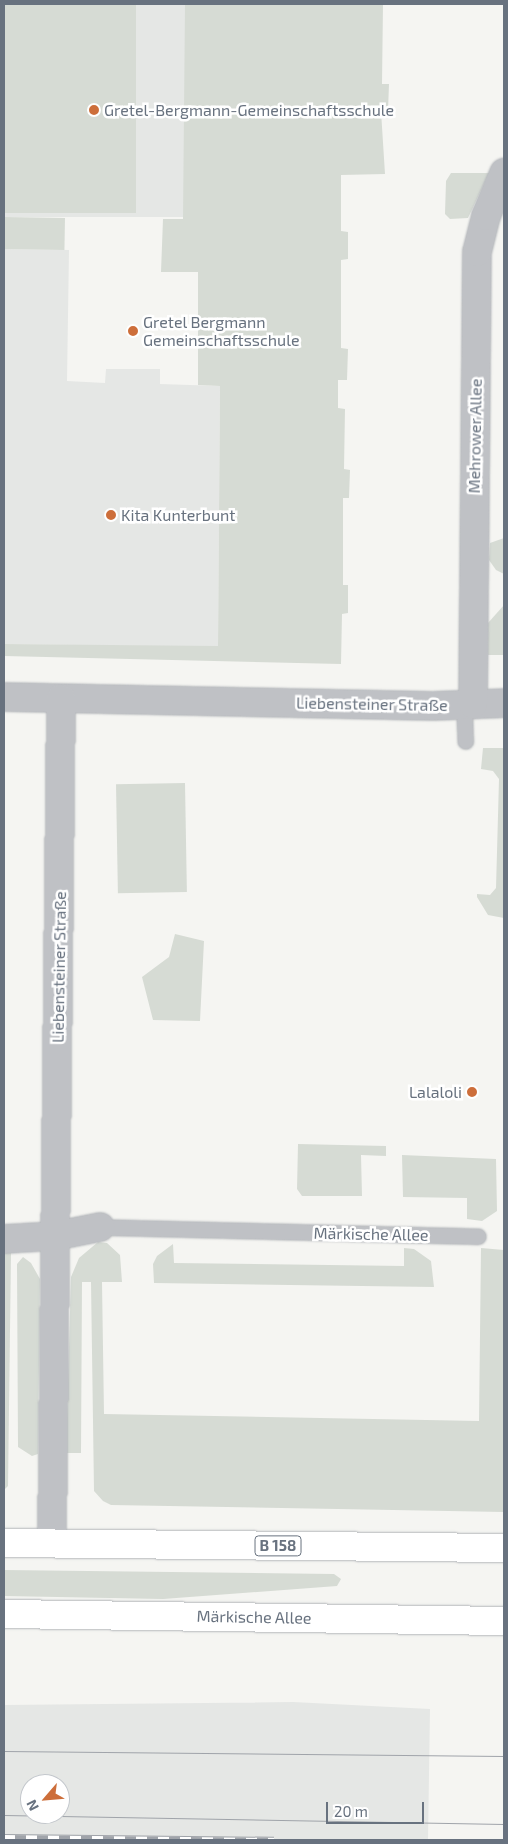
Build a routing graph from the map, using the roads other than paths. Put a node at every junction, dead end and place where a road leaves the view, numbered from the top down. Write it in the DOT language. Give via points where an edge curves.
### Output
graph roads {
  1 [pos="504,173"];
  2 [pos="4,697"];
  3 [pos="61,698"];
  4 [pos="504,703"];
  5 [pos="469,704"];
  6 [pos="465,741"];
  7 [pos="100,1227"];
  8 [pos="55,1236"];
  9 [pos="478,1236"];
  10 [pos="4,1239"];
  11 [pos="4,1542"];
  12 [pos="52,1543"];
  13 [pos="504,1548"];
  14 [pos="4,1614"];
  15 [pos="504,1621"];
  1 -- 5 [label="street, Mehrower Allee" via="486,216 477,252"];
  2 -- 3 [label="street, Liebensteiner Straße"];
  3 -- 5 [label="street, Liebensteiner Straße"];
  3 -- 8 [label="street, Liebensteiner Straße"];
  4 -- 5 [label="street, Liebensteiner Straße"];
  5 -- 6 [label="lane"];
  7 -- 8 [label="street, Märkische Allee"];
  7 -- 9 [label="lane, Märkische Allee"];
  8 -- 10 [label="street, Märkische Allee"];
  8 -- 12 [label="street"];
  11 -- 12 [label="main road, B 158"];
  12 -- 13 [label="main road, B 158"];
  14 -- 15 [label="main road, Märkische Allee"];
}
